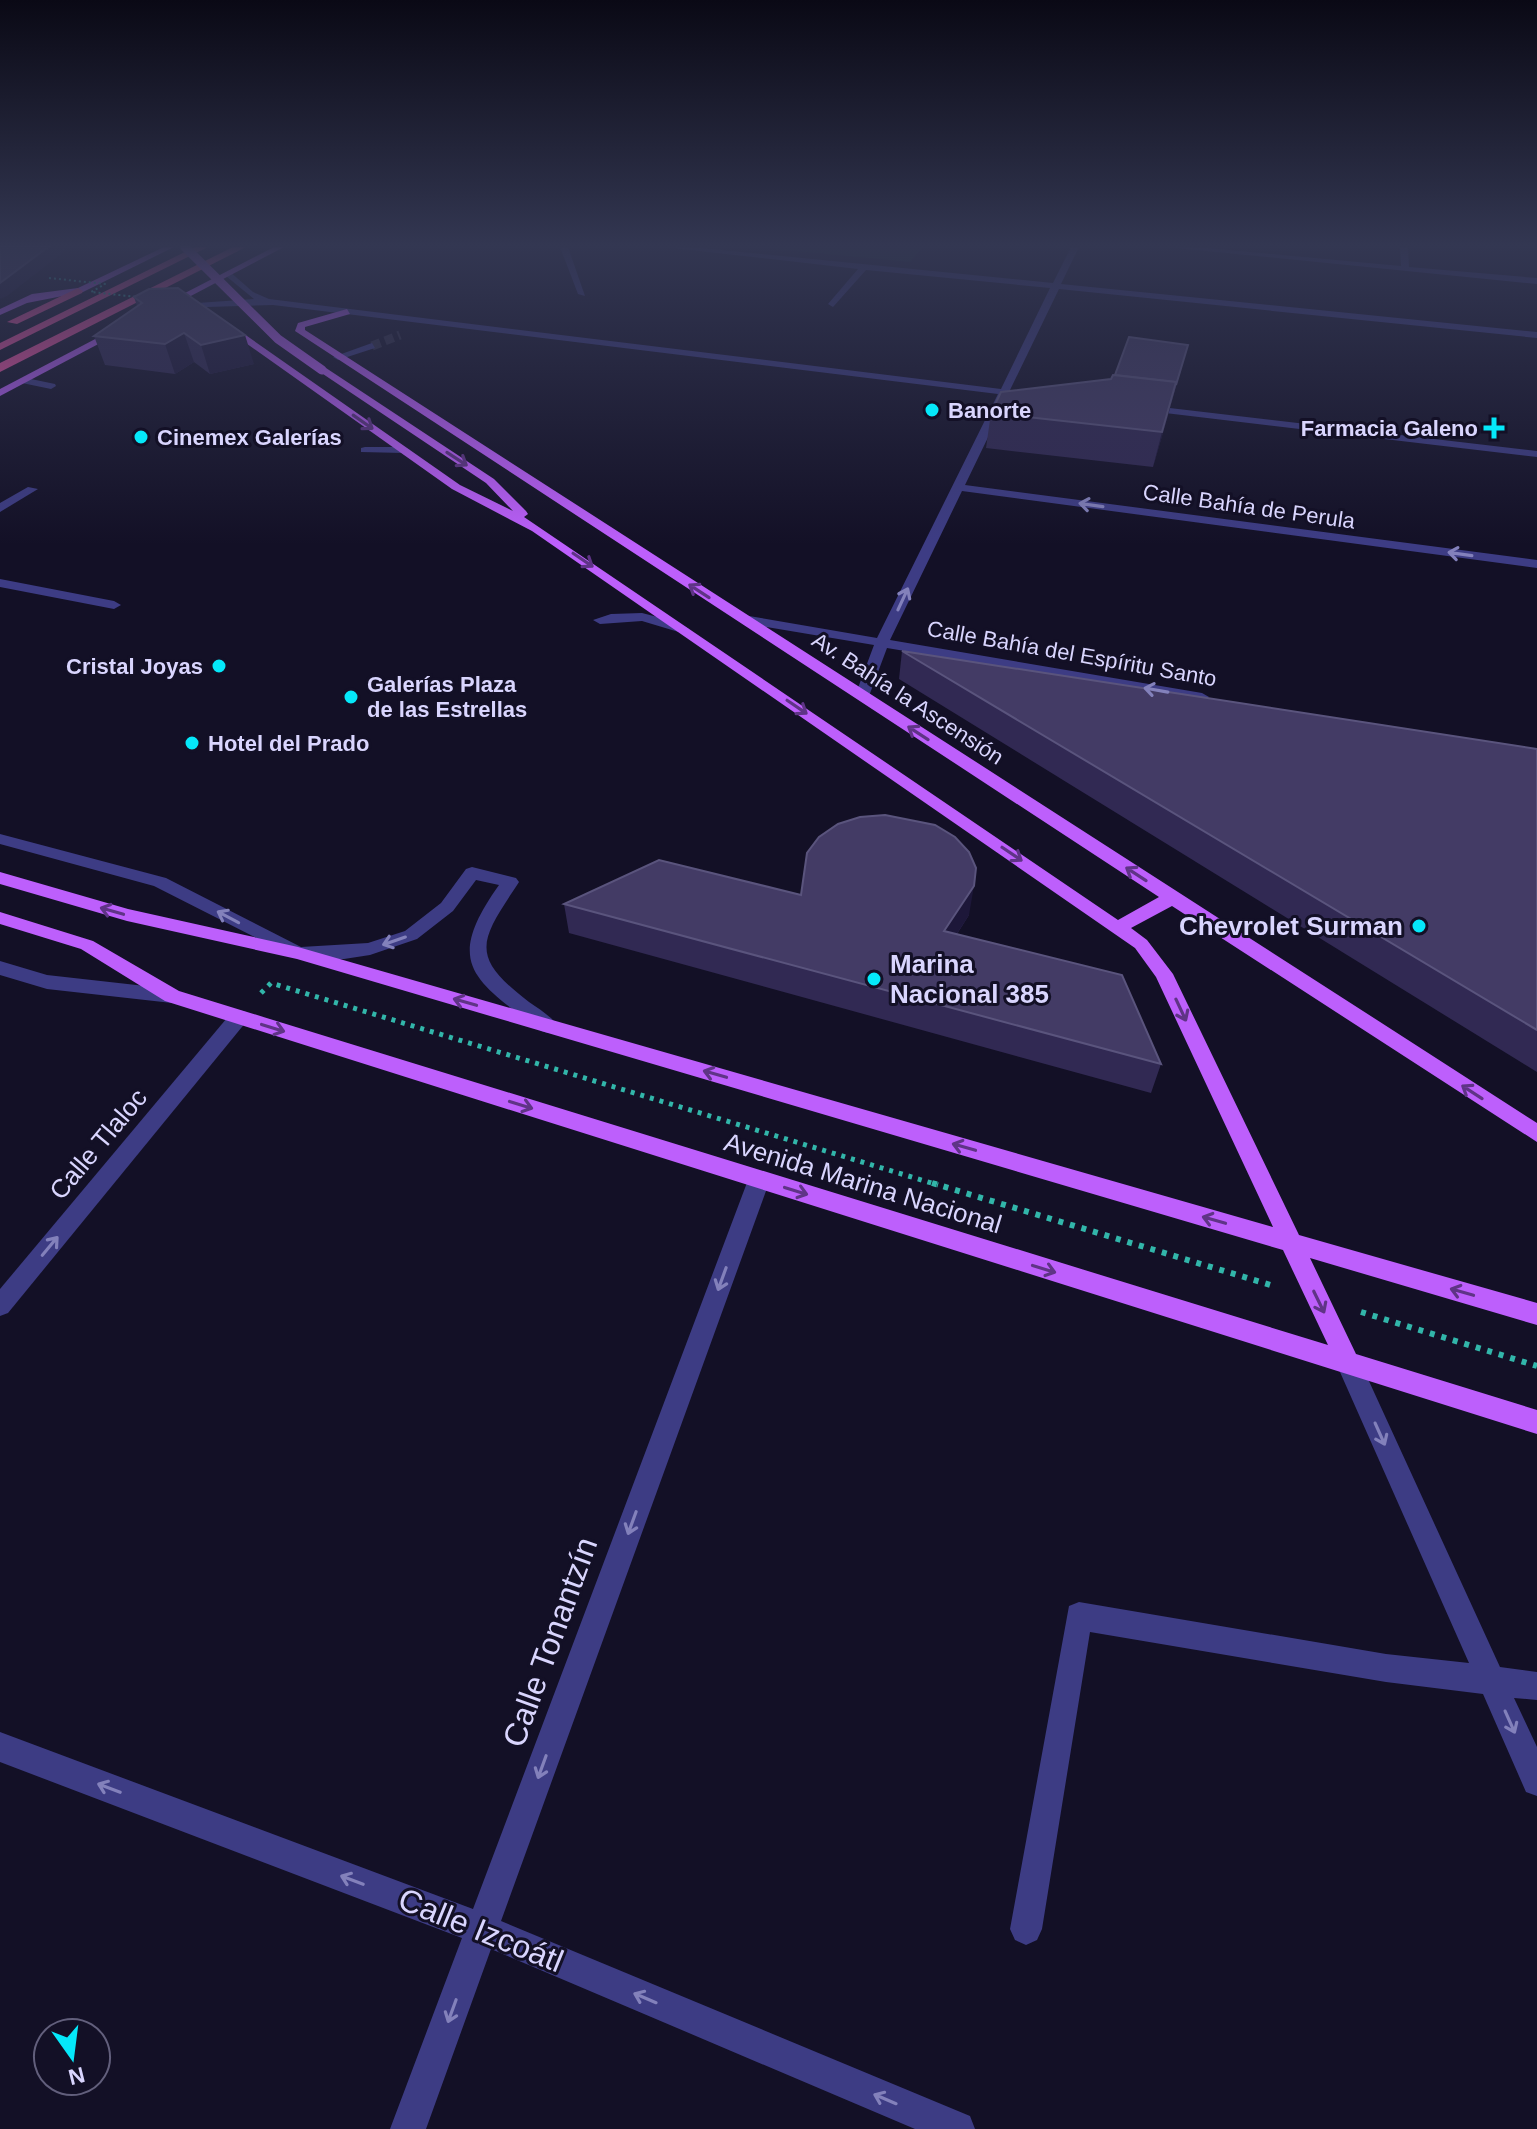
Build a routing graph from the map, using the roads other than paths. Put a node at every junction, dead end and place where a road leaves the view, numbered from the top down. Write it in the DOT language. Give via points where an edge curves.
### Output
graph roads {
  1 [pos="43,346"];
  2 [pos="75,346"];
  3 [pos="89,346"];
  4 [pos="256,346"];
  5 [pos="288,346"];
  6 [pos="322,346"];
  7 [pos="371,346"];
  8 [pos="626,346"];
  9 [pos="1026,346"];
  10 [pos="338,357"];
  11 [pos="0,368"];
  12 [pos="0,376"];
  13 [pos="26,381"];
  14 [pos="51,386"];
  15 [pos="1004,392"];
  16 [pos="0,393"];
  17 [pos="1036,396"];
  18 [pos="1130,407"];
  19 [pos="365,450"];
  20 [pos="404,450"];
  21 [pos="1537,454"];
  22 [pos="956,487"];
  23 [pos="32,489"];
  24 [pos="0,508"];
  25 [pos="536,528"];
  26 [pos="1537,564"];
  27 [pos="0,583"];
  28 [pos="114,605"];
  29 [pos="743,619"];
  30 [pos="600,620"];
  31 [pos="682,629"];
  32 [pos="881,644"];
  33 [pos="862,696"];
  34 [pos="1225,701"];
  35 [pos="0,839"];
  36 [pos="0,878"];
  37 [pos="1172,898"];
  38 [pos="0,918"];
  39 [pos="1119,927"];
  40 [pos="298,953"];
  41 [pos="0,968"];
  42 [pos="172,996"];
  43 [pos="239,1017"];
  44 [pos="548,1026"];
  45 [pos="1537,1134"];
  46 [pos="759,1180"];
  47 [pos="1289,1242"];
  48 [pos="0,1306"];
  49 [pos="1537,1314"];
  50 [pos="1348,1363"];
  51 [pos="1537,1422"];
  52 [pos="1491,1680"];
  53 [pos="1537,1686"];
  54 [pos="0,1747"];
  55 [pos="1537,1781"];
  56 [pos="482,1929"];
  57 [pos="1026,1929"];
  58 [pos="408,2129"];
  59 [pos="957,2129"];
  1 -- 11 [label="highway"];
  2 -- 12 [label="highway"];
  3 -- 13 [label="main road"];
  4 -- 20 [label="main road, one-way"];
  5 -- 25 [label="main road, one-way, bridge" via="490,481"];
  6 -- 10 [label="main road, Av. Bahía la Ascensión"];
  7 -- 10 [label="street"];
  8 -- 15 [label="street"];
  9 -- 15 [label="street"];
  29 -- 10 [label="main road, Av. Bahía la Ascensión, one-way"];
  13 -- 14 [label="street"];
  13 -- 16 [label="main road"];
  15 -- 17 [label="street"];
  15 -- 22 [label="street"];
  18 -- 21 [label="street"];
  19 -- 20 [label="street"];
  20 -- 25 [label="main road" via="456,487"];
  26 -- 22 [label="street, Calle Bahía de Perula, one-way"];
  32 -- 22 [label="street, one-way"];
  23 -- 24 [label="street"];
  25 -- 31 [label="main road, one-way"];
  27 -- 28 [label="street"];
  29 -- 32 [label="street, Calle Bahía del Espíritu Santo"];
  29 -- 33 [label="main road, Av. Bahía la Ascensión"];
  30 -- 31 [label="street" via="645,617"];
  31 -- 39 [label="main road, one-way"];
  32 -- 33 [label="street"];
  34 -- 32 [label="street, Calle Bahía del Espíritu Santo, one-way"];
  37 -- 33 [label="main road, Av. Bahía la Ascensión, one-way"];
  40 -- 35 [label="street, one-way" via="160,882"];
  40 -- 36 [label="main road, one-way" via="127,915"];
  37 -- 39 [label="main road"];
  45 -- 37 [label="main road, Av. Bahía la Ascensión, one-way"];
  38 -- 42 [label="main road, Avenida Marina Nacional" via="87,945"];
  39 -- 47 [label="main road, one-way" via="1141,944 1164,974"];
  44 -- 40 [label="main road, one-way"];
  44 -- 40 [label="street, one-way" via="491,982 477,962 475,940 484,917 510,882 472,873 447,907 411,935 357,951"];
  41 -- 42 [label="street, Avenida Marina Nacional" via="47,982"];
  42 -- 43 [label="main road, Avenida Marina Nacional"];
  43 -- 46 [label="main road, Avenida Marina Nacional, one-way"];
  48 -- 43 [label="street, Calle Tlaloc, one-way"];
  47 -- 44 [label="main road, one-way"];
  46 -- 50 [label="main road, Avenida Marina Nacional, one-way"];
  46 -- 56 [label="street, Calle Tonantzín, one-way"];
  49 -- 47 [label="main road, one-way"];
  47 -- 50 [label="main road, one-way"];
  50 -- 51 [label="main road, Avenida Marina Nacional"];
  50 -- 52 [label="street, one-way"];
  52 -- 53 [label="street"];
  52 -- 55 [label="street, one-way"];
  52 -- 57 [label="street" via="1386,1668 1079,1616"];
  56 -- 54 [label="street, Calle Izcoátl, one-way"];
  56 -- 58 [label="street, Calle Tonantzín, one-way"];
  59 -- 56 [label="street, Calle Izcoátl, one-way"];
}
